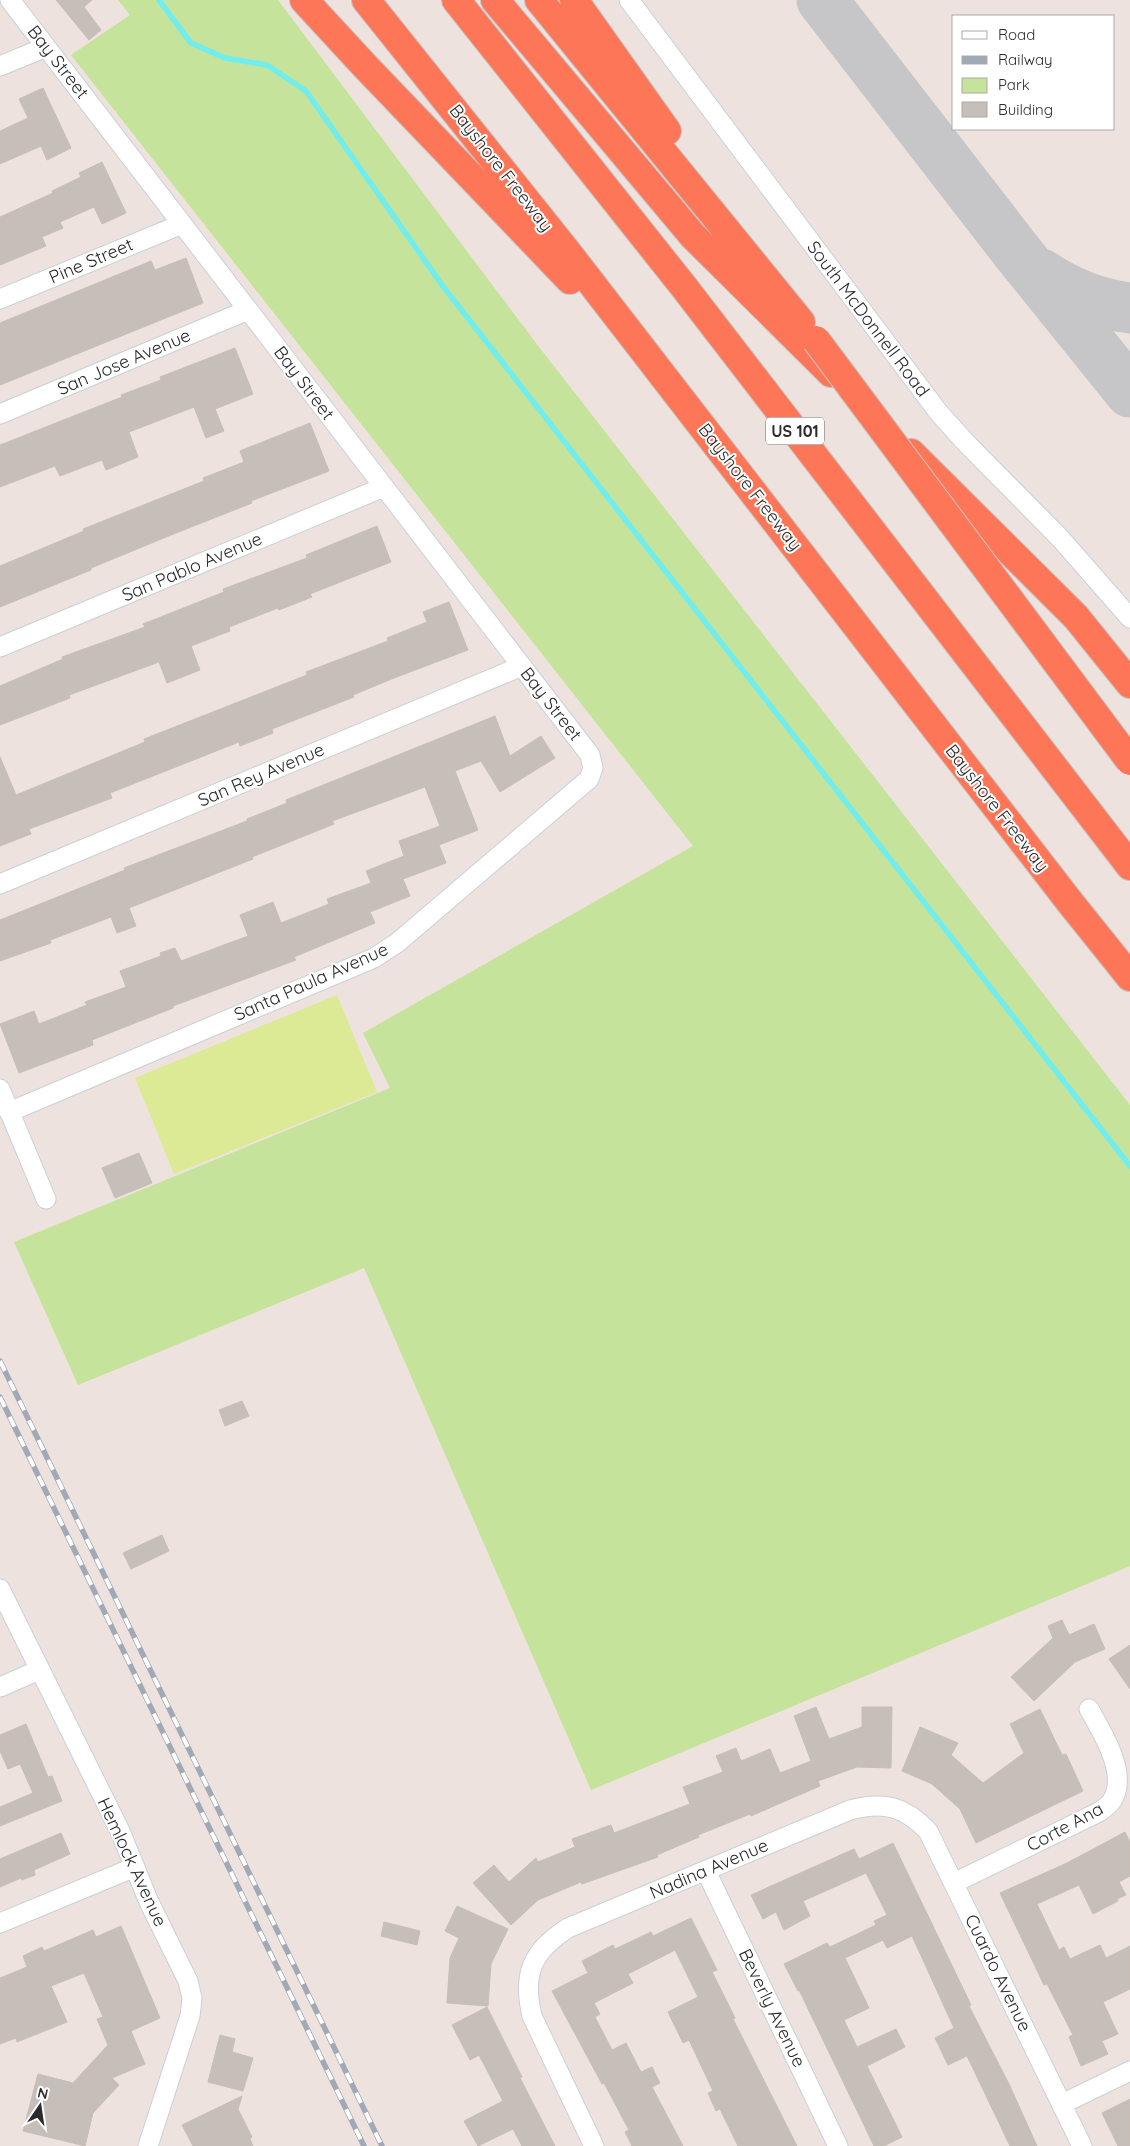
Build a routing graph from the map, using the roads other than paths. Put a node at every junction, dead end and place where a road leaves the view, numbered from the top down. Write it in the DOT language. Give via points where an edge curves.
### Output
graph roads {
  1 [pos="10,0"];
  2 [pos="304,0"];
  3 [pos="366,0"];
  4 [pos="456,0"];
  5 [pos="495,0"];
  6 [pos="539,0"];
  7 [pos="574,0"];
  8 [pos="630,0"];
  9 [pos="46,47"];
  10 [pos="0,66"];
  11 [pos="182,224"];
  12 [pos="0,299"];
  13 [pos="248,310"];
  14 [pos="816,340"];
  15 [pos="668,381"];
  16 [pos="0,414"];
  17 [pos="384,486"];
  18 [pos="1130,618"];
  19 [pos="0,647"];
  20 [pos="522,666"];
  21 [pos="1130,684"];
  22 [pos="1130,761"];
  23 [pos="593,768"];
  24 [pos="1130,866"];
  25 [pos="0,884"];
  26 [pos="1130,977"];
  27 [pos="0,1089"];
  28 [pos="10,1112"];
  29 [pos="46,1199"];
  30 [pos="0,1589"];
  31 [pos="40,1670"];
  32 [pos="0,1687"];
  33 [pos="1090,1709"];
  34 [pos="901,1810"];
  35 [pos="135,1867"];
  36 [pos="706,1871"];
  37 [pos="954,1883"];
  38 [pos="0,1923"];
  39 [pos="1130,2071"];
  40 [pos="1062,2104"];
  41 [pos="148,2146"];
  42 [pos="594,2146"];
  43 [pos="838,2146"];
  44 [pos="1082,2146"];
  1 -- 9 [label="street, Bay Street"];
  2 -- 15 [label="highway"];
  3 -- 15 [label="highway, Bayshore Freeway"];
  4 -- 24 [label="highway, US 101" via="707,317"];
  5 -- 21 [label="highway" via="693,236 1076,617"];
  6 -- 14 [label="highway"];
  7 -- 14 [label="highway"];
  8 -- 18 [label="street, South McDonnell Road" via="935,407 1060,538"];
  9 -- 10 [label="street"];
  9 -- 11 [label="street, Bay Street"];
  11 -- 12 [label="street, Pine Street"];
  11 -- 13 [label="street, Bay Street"];
  13 -- 16 [label="street, San Jose Avenue"];
  13 -- 17 [label="street, Bay Street"];
  14 -- 22 [label="highway, bridge"];
  15 -- 26 [label="highway, Bayshore Freeway"];
  17 -- 19 [label="street, San Pablo Avenue"];
  17 -- 20 [label="street, Bay Street"];
  20 -- 23 [label="street, Bay Street" via="590,755"];
  20 -- 25 [label="street, San Rey Avenue"];
  23 -- 28 [label="street, Santa Paula Avenue" via="589,780 397,943 374,958"];
  27 -- 28 [label="street"];
  28 -- 29 [label="street"];
  30 -- 31 [label="street, Hemlock Avenue"];
  31 -- 32 [label="street"];
  31 -- 35 [label="street, Hemlock Avenue"];
  33 -- 37 [label="street, Corte Ana" via="1118,1767 1119,1784 1112,1801 1099,1812"];
  34 -- 36 [label="street, Nadina Avenue" via="883,1805 850,1810"];
  34 -- 37 [label="street, Cuardo Avenue" via="917,1819 928,1831"];
  35 -- 38 [label="street"];
  35 -- 41 [label="street, Hemlock Avenue" via="188,1981 192,1998 190,2016"];
  36 -- 42 [label="street, Nadina Avenue" via="568,1928 552,1938 531,1964 528,2000 532,2016"];
  36 -- 43 [label="street, Beverly Avenue"];
  37 -- 40 [label="street, Cuardo Avenue"];
  39 -- 40 [label="street"];
  40 -- 44 [label="street, Cuardo Avenue"];
}
